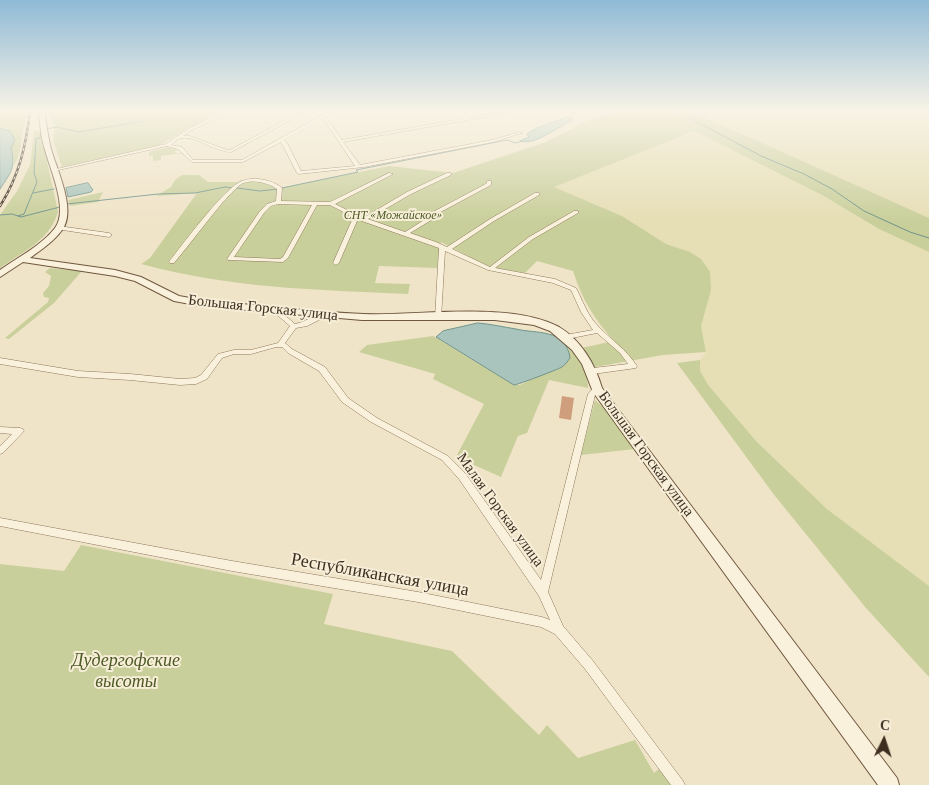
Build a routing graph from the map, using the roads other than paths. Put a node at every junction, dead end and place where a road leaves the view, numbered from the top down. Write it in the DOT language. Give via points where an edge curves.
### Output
graph roads {
  1 [pos="48,148"];
  2 [pos="155,148"];
  3 [pos="178,148"];
  4 [pos="217,148"];
  5 [pos="237,148"];
  6 [pos="268,148"];
  7 [pos="287,148"];
  8 [pos="346,148"];
  9 [pos="458,148"];
  10 [pos="358,166"];
  11 [pos="54,170"];
  12 [pos="391,174"];
  13 [pos="449,174"];
  14 [pos="489,182"];
  15 [pos="538,194"];
  16 [pos="278,202"];
  17 [pos="315,204"];
  18 [pos="331,204"];
  19 [pos="576,212"];
  20 [pos="361,218"];
  21 [pos="58,228"];
  22 [pos="405,234"];
  23 [pos="109,236"];
  24 [pos="444,248"];
  25 [pos="21,259"];
  26 [pos="172,262"];
  27 [pos="336,263"];
  28 [pos="490,269"];
  29 [pos="0,274"];
  30 [pos="278,310"];
  31 [pos="323,315"];
  32 [pos="438,318"];
  33 [pos="294,326"];
  34 [pos="598,331"];
  35 [pos="567,337"];
  36 [pos="281,344"];
  37 [pos="0,361"];
  38 [pos="593,371"];
  39 [pos="597,389"];
  40 [pos="0,430"];
  41 [pos="0,451"];
  42 [pos="0,522"];
  43 [pos="543,592"];
  44 [pos="559,630"];
  45 [pos="679,785"];
  46 [pos="890,785"];
  1 -- 11 [label="street"];
  2 -- 11 [label="street"];
  3 -- 6 [label="street" via="192,161 234,162 248,159"];
  4 -- 5 [label="street" via="226,151"];
  7 -- 10 [label="street" via="299,173"];
  8 -- 10 [label="street"];
  9 -- 10 [label="street"];
  11 -- 21 [label="street" via="64,214"];
  12 -- 18 [label="street"];
  13 -- 20 [label="street"];
  14 -- 22 [label="street"];
  15 -- 24 [label="street"];
  16 -- 17 [label="street"];
  16 -- 17 [label="street" via="265,208 230,259 281,261"];
  16 -- 26 [label="street" via="280,188 276,184 239,183"];
  17 -- 18 [label="street"];
  18 -- 20 [label="street"];
  19 -- 28 [label="street" via="531,238"];
  20 -- 22 [label="street"];
  20 -- 27 [label="street" via="355,220"];
  21 -- 23 [label="street"];
  21 -- 25 [label="street"];
  22 -- 24 [label="street"];
  24 -- 28 [label="street"];
  24 -- 32 [label="street"];
  25 -- 29 [label="street"];
  25 -- 30 [label="street, Большая Горская улица" via="115,273 138,279 177,299"];
  28 -- 34 [label="street" via="555,281 574,289"];
  30 -- 31 [label="street, Большая Горская улица"];
  30 -- 33 [label="street"];
  31 -- 32 [label="street, Большая Горская улица"];
  31 -- 33 [label="street"];
  32 -- 35 [label="street, Большая Горская улица" via="493,316 553,328"];
  33 -- 36 [label="street"];
  34 -- 35 [label="street"];
  34 -- 38 [label="street" via="626,353 633,366"];
  35 -- 38 [label="street, Большая Горская улица"];
  36 -- 37 [label="street" via="220,356 204,377 180,382 78,374"];
  36 -- 43 [label="street, Малая Горская улица" via="322,369 345,400 374,420 445,458 462,476"];
  38 -- 39 [label="street, Большая Горская улица"];
  39 -- 43 [label="street" via="592,394"];
  39 -- 46 [label="street, Большая Горская улица"];
  40 -- 41 [label="street" via="20,431"];
  42 -- 44 [label="street, Республиканская улица" via="524,617"];
  43 -- 44 [label="street, Малая Горская улица"];
  44 -- 45 [label="street, Республиканская улица"];
}
